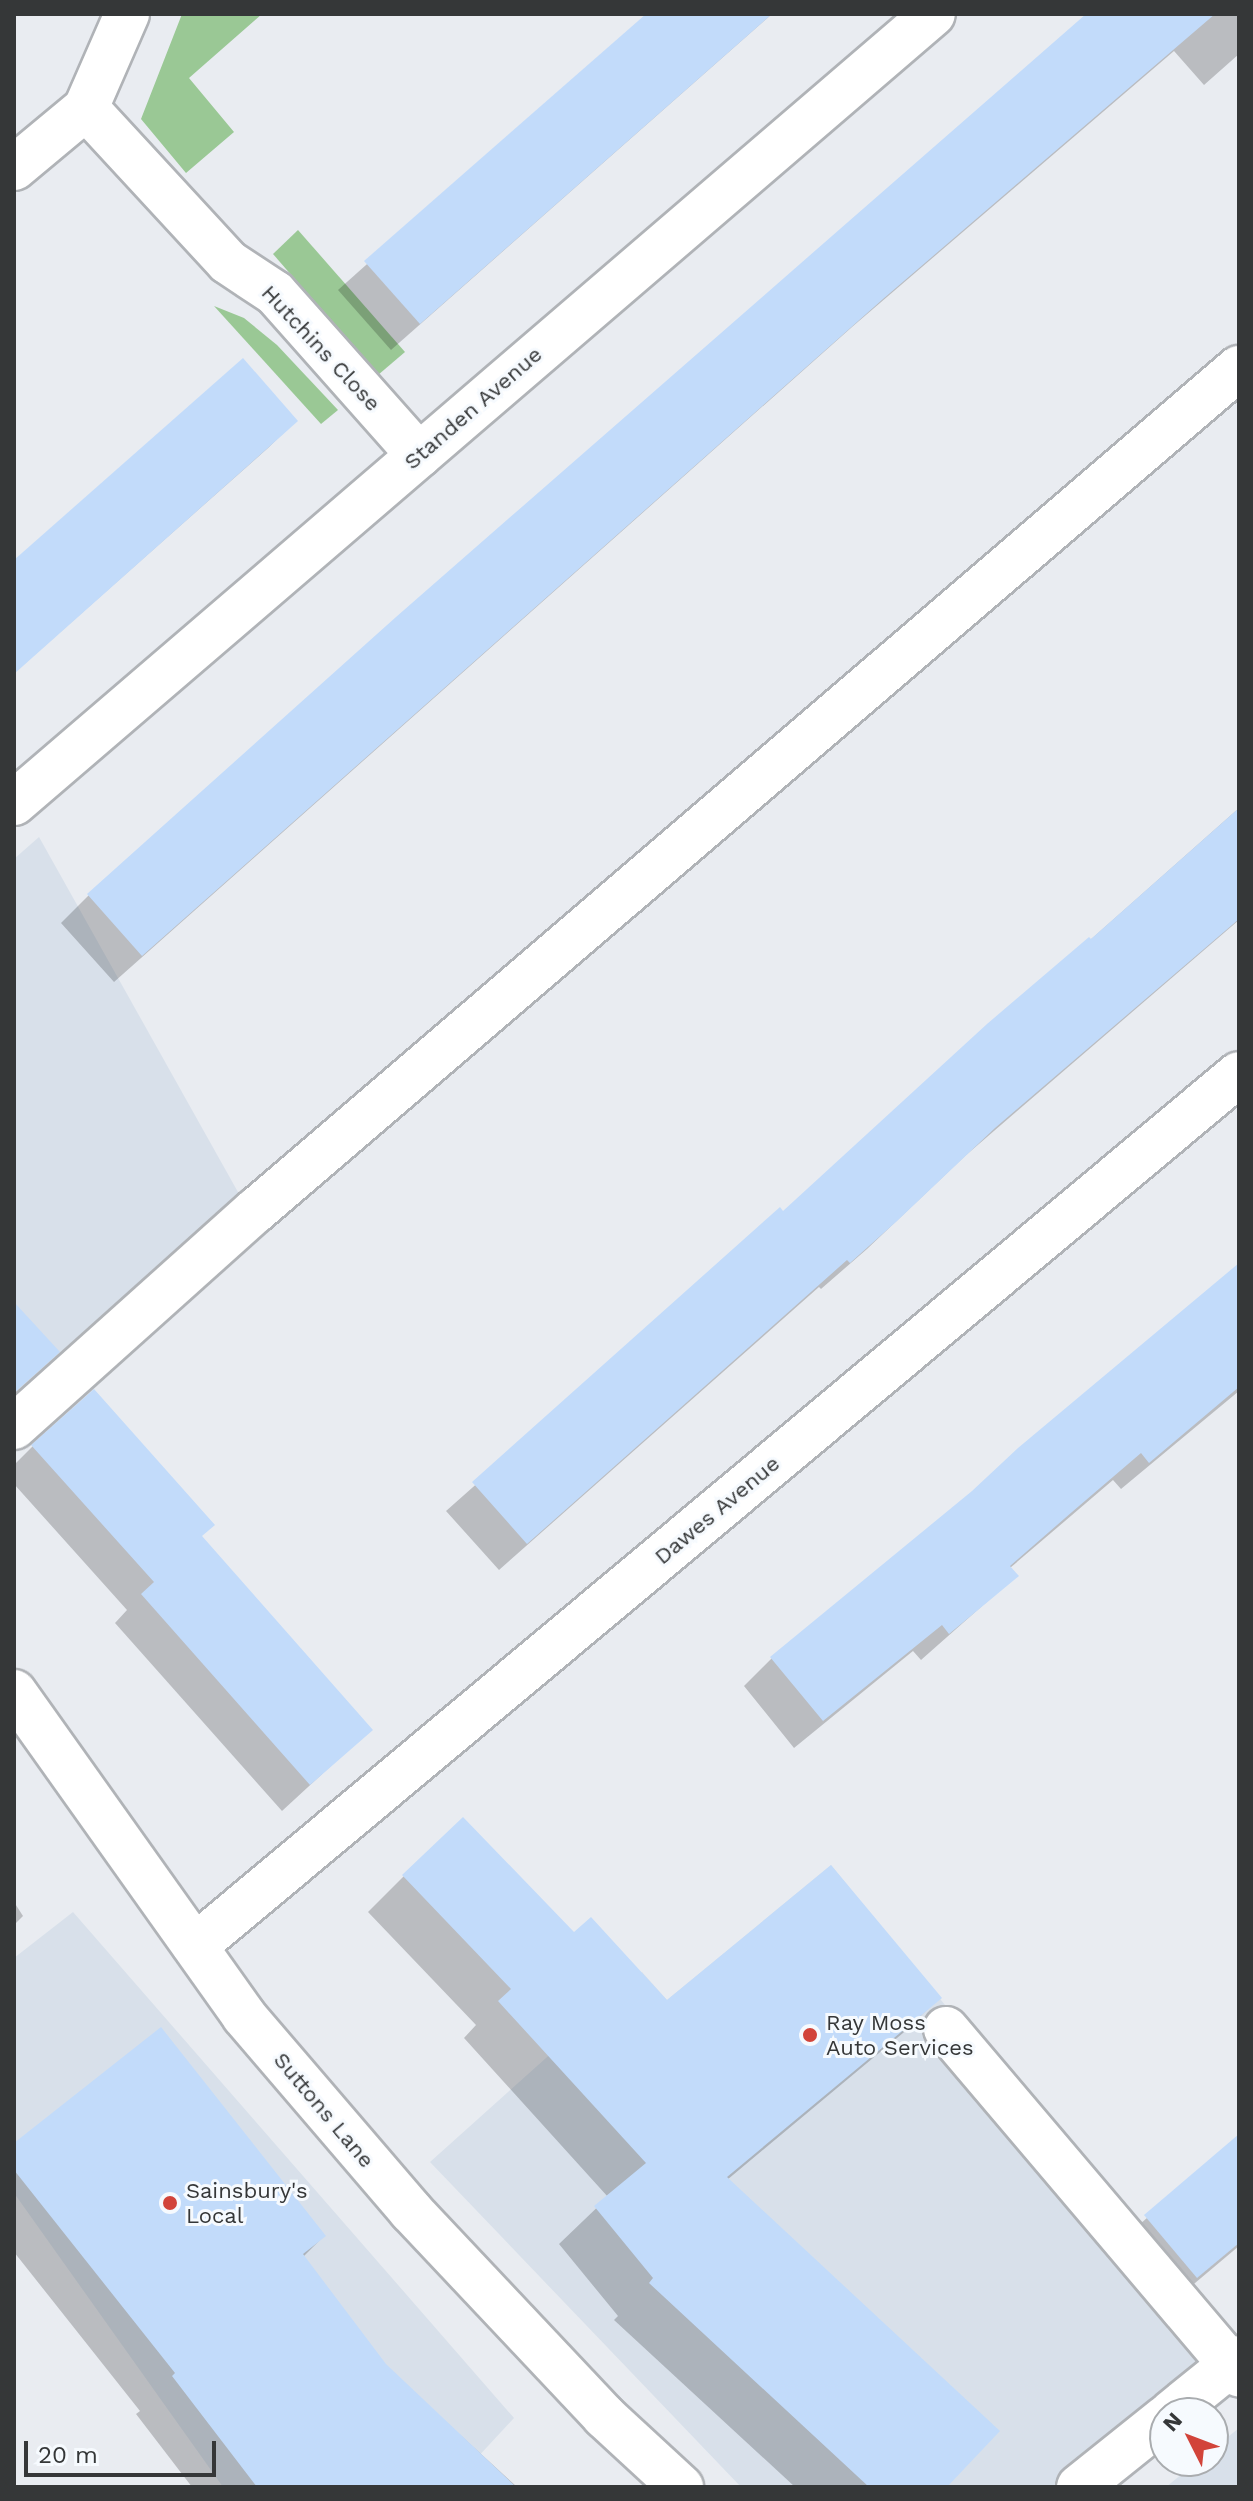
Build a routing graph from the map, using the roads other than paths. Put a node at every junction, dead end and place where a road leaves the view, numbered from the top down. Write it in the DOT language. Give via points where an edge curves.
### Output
graph roads {
  1 [pos="127,14"];
  2 [pos="933,14"];
  3 [pos="86,108"];
  4 [pos="14,168"];
  5 [pos="1239,368"];
  6 [pos="419,455"];
  7 [pos="14,803"];
  8 [pos="1239,1074"];
  9 [pos="14,1427"];
  10 [pos="14,1692"];
  11 [pos="195,1946"];
  12 [pos="946,2029"];
  13 [pos="1236,2366"];
  14 [pos="1193,2397"];
  15 [pos="1149,2431"];
  16 [pos="681,2487"];
  17 [pos="1079,2487"];
  1 -- 3 [label="street"];
  2 -- 6 [label="street, Standen Avenue"];
  3 -- 4 [label="street"];
  3 -- 6 [label="street, Hutchins Close" via="228,262 275,293"];
  5 -- 9 [label="street" via="267,1201"];
  6 -- 7 [label="street, Standen Avenue"];
  8 -- 11 [label="street, Dawes Avenue"];
  10 -- 11 [label="street, Suttons Lane"];
  11 -- 16 [label="street, Suttons Lane" via="244,2016 411,2211 604,2416"];
  12 -- 13 [label="street"];
  13 -- 14 [label="street"];
  15 -- 17 [label="street"];
}
